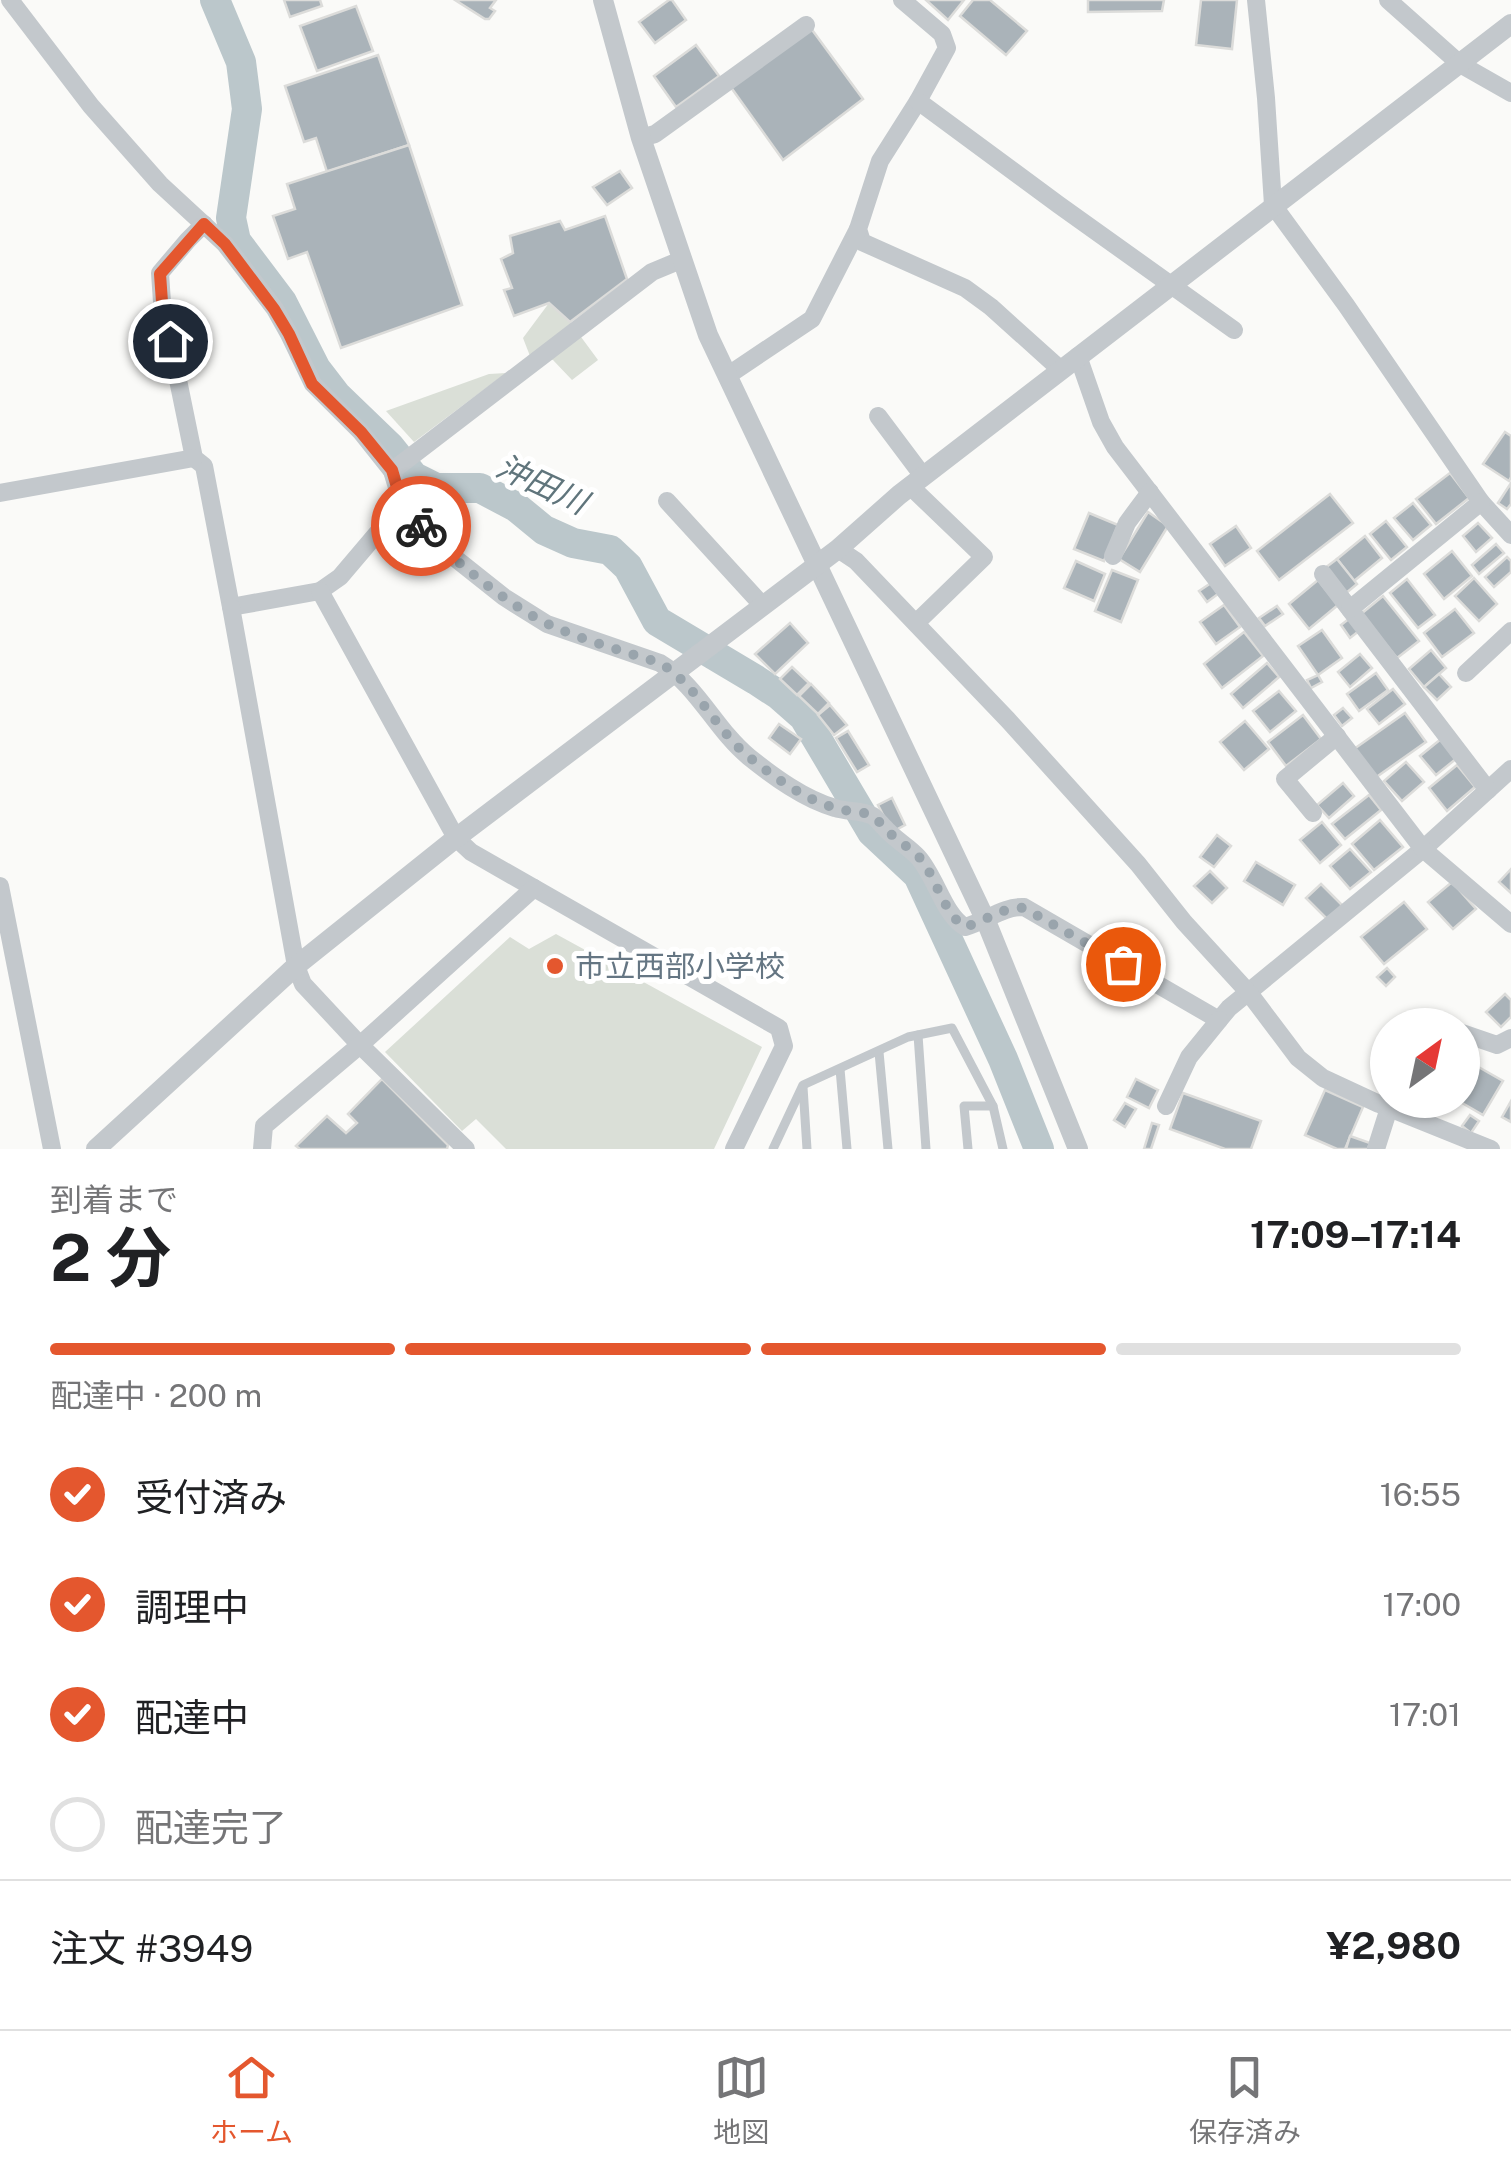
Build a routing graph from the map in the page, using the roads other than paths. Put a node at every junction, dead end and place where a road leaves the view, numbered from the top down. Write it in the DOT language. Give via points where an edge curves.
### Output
graph roads {
  1 [pos="10,0"];
  2 [pos="604,0"];
  3 [pos="902,0"];
  4 [pos="1256,0"];
  5 [pos="1388,0"];
  6 [pos="1511,24"];
  7 [pos="806,25"];
  8 [pos="1460,64"];
  9 [pos="1511,93"];
  10 [pos="918,101"];
  11 [pos="641,138"];
  12 [pos="1273,205"];
  13 [pos="204,224"];
  14 [pos="858,228"];
  15 [pos="681,260"];
  16 [pos="1170,286"];
  17 [pos="1234,330"];
  18 [pos="1078,356"];
  19 [pos="1060,370"];
  20 [pos="727,376"];
  21 [pos="878,416"];
  22 [pos="194,458"];
  23 [pos="392,470"];
  24 [pos="917,481"];
  25 [pos="1150,492"];
  26 [pos="0,493"];
  27 [pos="667,501"];
  28 [pos="1481,502"];
  29 [pos="402,504"];
  30 [pos="1508,526"];
  31 [pos="838,549"];
  32 [pos="1113,556"];
  33 [pos="816,565"];
  34 [pos="1323,574"];
  35 [pos="320,590"];
  36 [pos="763,606"];
  37 [pos="231,607"];
  38 [pos="1350,609"];
  39 [pos="916,623"];
  40 [pos="1511,630"];
  41 [pos="676,673"];
  42 [pos="1466,673"];
  43 [pos="1338,736"];
  44 [pos="1511,769"];
  45 [pos="1488,790"];
  46 [pos="1313,813"];
  47 [pos="456,838"];
  48 [pos="1423,849"];
  49 [pos="0,886"];
  50 [pos="534,888"];
  51 [pos="986,921"];
  52 [pos="1511,924"];
  53 [pos="296,966"];
  54 [pos="1249,993"];
  55 [pos="1219,1020"];
  56 [pos="918,1035"];
  57 [pos="1511,1038"];
  58 [pos="1480,1040"];
  59 [pos="360,1045"];
  60 [pos="879,1052"];
  61 [pos="840,1069"];
  62 [pos="803,1084"];
  63 [pos="1370,1095"];
  64 [pos="992,1106"];
  65 [pos="1166,1106"];
  66 [pos="1382,1118"];
  67 [pos="1423,1118"];
  68 [pos="52,1149"];
  69 [pos="96,1149"];
  70 [pos="262,1149"];
  71 [pos="466,1149"];
  72 [pos="734,1149"];
  73 [pos="772,1149"];
  74 [pos="807,1149"];
  75 [pos="847,1149"];
  76 [pos="888,1149"];
  77 [pos="926,1149"];
  78 [pos="968,1149"];
  79 [pos="1003,1149"];
  80 [pos="1078,1149"];
  81 [pos="1376,1149"];
  82 [pos="1491,1149"];
  1 -- 13 [label="street" via="91,106"];
  2 -- 11 [label="street"];
  3 -- 10 [label="street" via="942,34 947,48"];
  4 -- 12 [label="street"];
  5 -- 8 [label="street"];
  6 -- 8 [label="street"];
  7 -- 11 [label="street"];
  8 -- 9 [label="street"];
  8 -- 12 [label="street"];
  10 -- 14 [label="street" via="880,161"];
  10 -- 16 [label="street"];
  11 -- 15 [label="street"];
  12 -- 16 [label="street"];
  12 -- 28 [label="street"];
  13 -- 22 [label="street" via="160,274"];
  13 -- 23 [label="street" via="274,309 312,384"];
  14 -- 19 [label="street" via="862,242 966,288"];
  14 -- 20 [label="street" via="812,319"];
  15 -- 20 [label="street"];
  15 -- 23 [label="street" via="652,272"];
  16 -- 17 [label="street"];
  16 -- 18 [label="street"];
  18 -- 19 [label="street"];
  18 -- 25 [label="street" via="1101,422"];
  19 -- 24 [label="street"];
  20 -- 33 [label="street"];
  21 -- 24 [label="street"];
  22 -- 26 [label="street"];
  22 -- 37 [label="street" via="204,466"];
  23 -- 29 [label="street"];
  24 -- 31 [label="street"];
  24 -- 39 [label="street" via="984,557"];
  25 -- 32 [label="street"];
  25 -- 43 [label="street"];
  27 -- 36 [label="street"];
  28 -- 30 [label="street"];
  28 -- 38 [label="street"];
  29 -- 35 [label="street" via="340,577"];
  29 -- 41 [label="street" via="436,543 547,624"];
  31 -- 33 [label="street"];
  31 -- 39 [label="street"];
  33 -- 36 [label="street"];
  33 -- 51 [label="street"];
  34 -- 38 [label="street"];
  35 -- 37 [label="street"];
  35 -- 47 [label="street"];
  36 -- 41 [label="street"];
  37 -- 53 [label="street"];
  38 -- 45 [label="street"];
  39 -- 54 [label="street"];
  40 -- 42 [label="street"];
  41 -- 47 [label="street"];
  41 -- 51 [label="street" via="748,756 798,792 832,808 874,816 918,857 956,922 965,927"];
  43 -- 46 [label="street" via="1286,779"];
  43 -- 48 [label="street"];
  44 -- 45 [label="street"];
  45 -- 48 [label="street"];
  47 -- 50 [label="street"];
  47 -- 53 [label="street"];
  48 -- 52 [label="street"];
  48 -- 54 [label="street"];
  49 -- 68 [label="street"];
  50 -- 59 [label="street"];
  50 -- 72 [label="street" via="779,1028 784,1046"];
  51 -- 55 [label="street" via="1010,906 1024,908"];
  51 -- 80 [label="street"];
  53 -- 59 [label="street" via="303,984"];
  53 -- 69 [label="street"];
  54 -- 55 [label="street"];
  54 -- 63 [label="street" via="1298,1058 1323,1078"];
  55 -- 65 [label="street" via="1190,1056"];
  56 -- 60 [label="lane"];
  56 -- 64 [label="lane" via="952,1028"];
  56 -- 77 [label="lane"];
  57 -- 58 [label="street" via="1496,1045"];
  59 -- 70 [label="street" via="264,1126"];
  59 -- 71 [label="street"];
  60 -- 61 [label="lane"];
  60 -- 76 [label="lane"];
  61 -- 62 [label="lane"];
  61 -- 75 [label="lane"];
  62 -- 73 [label="lane"];
  62 -- 74 [label="lane"];
  64 -- 78 [label="lane" via="964,1106"];
  64 -- 79 [label="lane"];
  66 -- 81 [label="street"];
  67 -- 82 [label="street"];
}
